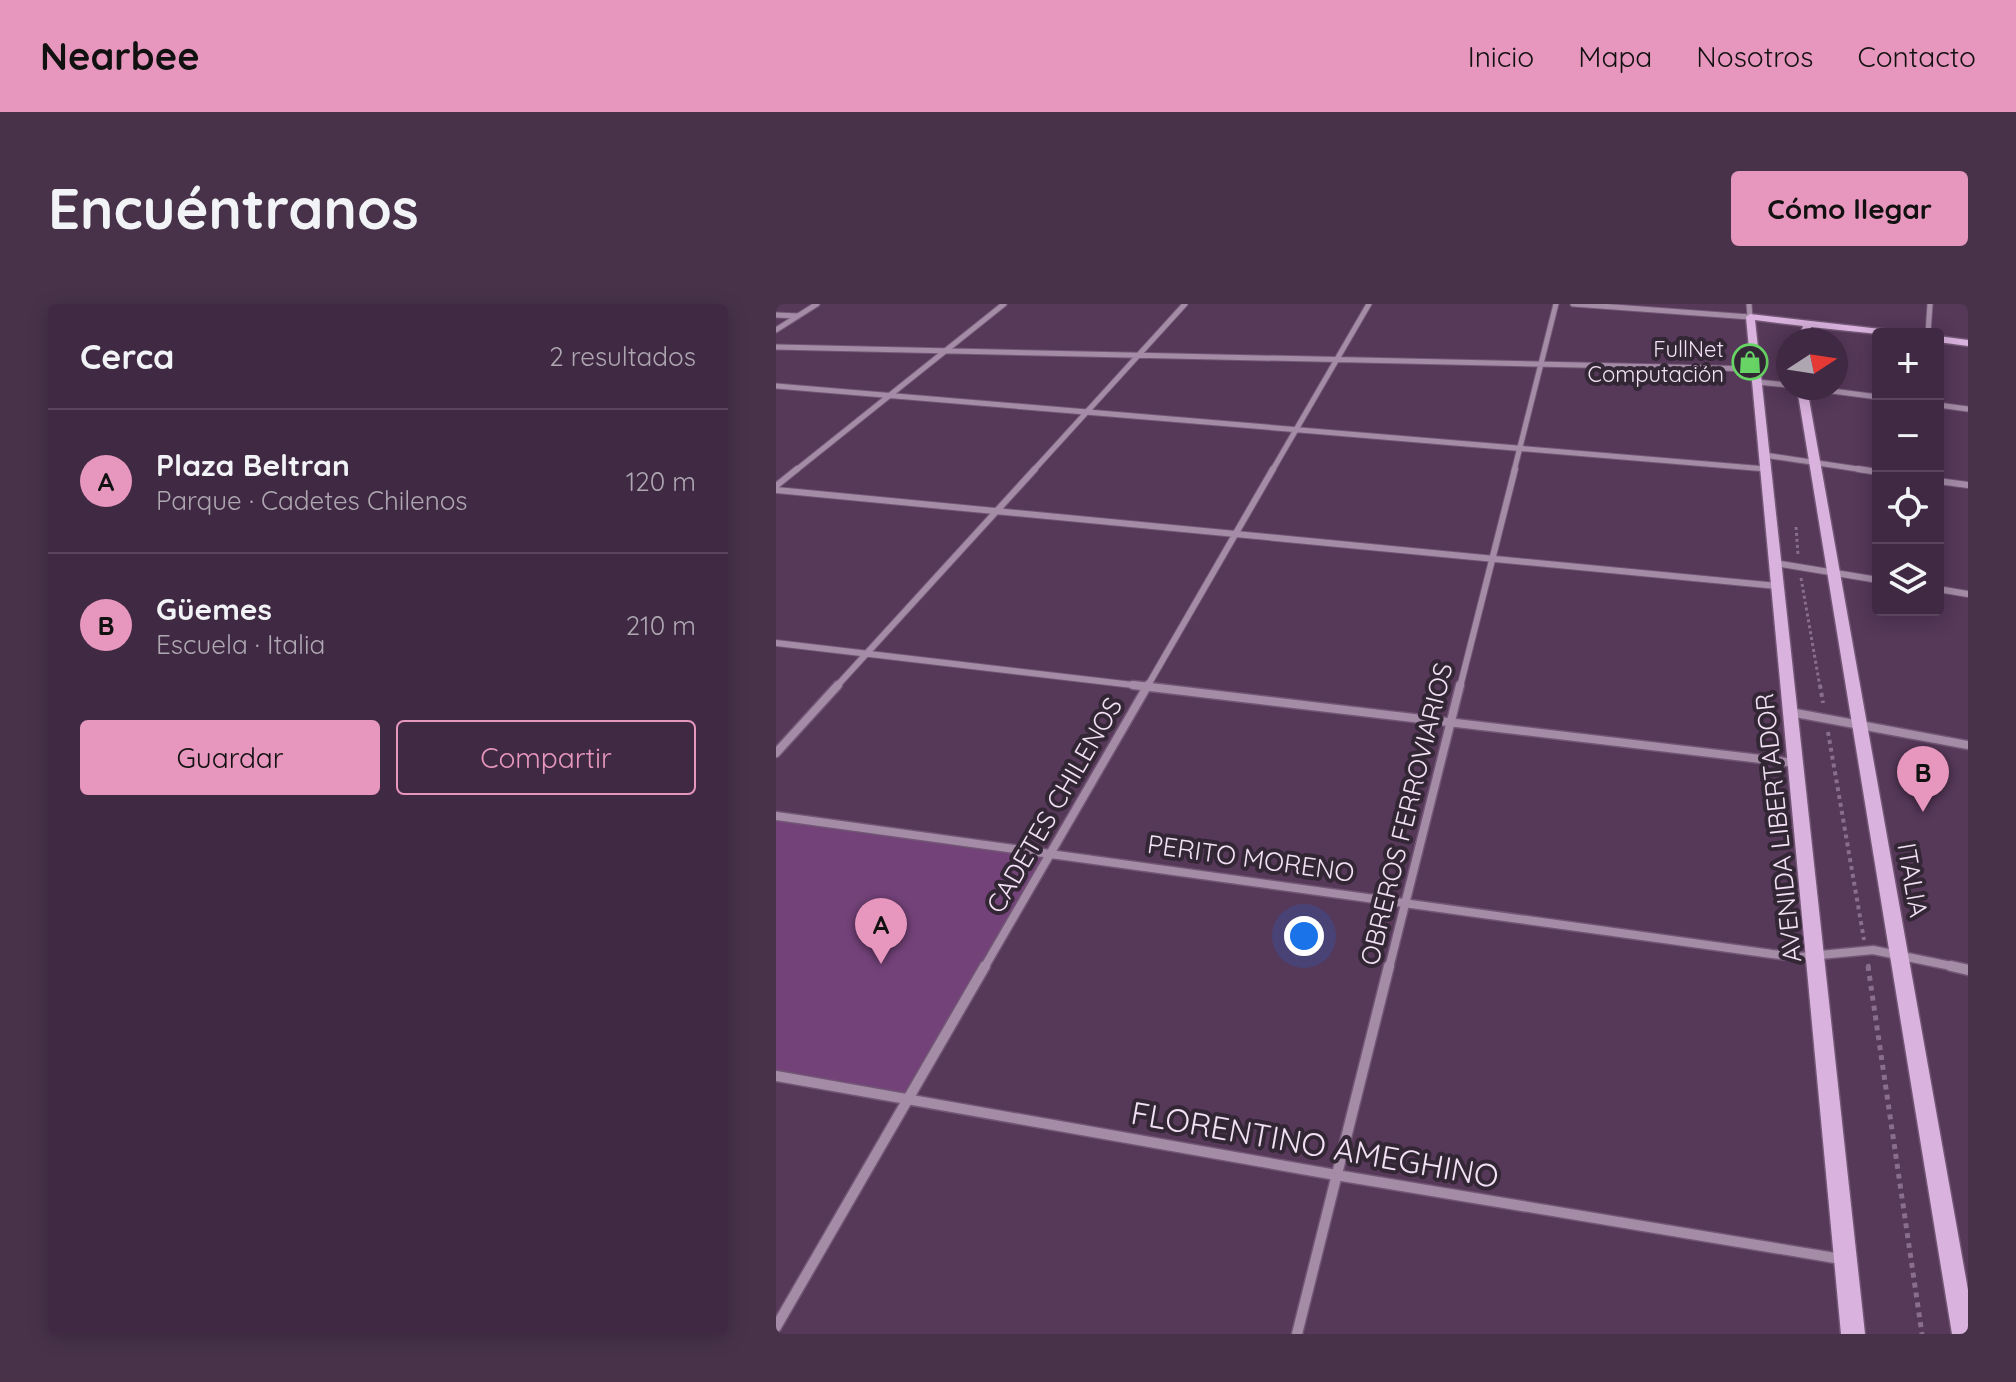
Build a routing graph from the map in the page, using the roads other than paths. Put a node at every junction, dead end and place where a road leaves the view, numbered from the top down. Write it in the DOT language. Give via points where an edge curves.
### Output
graph roads {
  1 [pos="817,304"];
  2 [pos="1004,304"];
  3 [pos="1185,304"];
  4 [pos="1369,304"];
  5 [pos="1556,304"];
  6 [pos="1573,304"];
  7 [pos="1930,304"];
  8 [pos="1749,310"];
  9 [pos="776,315"];
  10 [pos="798,316"];
  11 [pos="1808,323"];
  12 [pos="1806,328"];
  13 [pos="1928,328"];
  14 [pos="776,330"];
  15 [pos="1872,331"];
  16 [pos="1759,333"];
  17 [pos="1944,340"];
  18 [pos="1968,343"];
  19 [pos="776,347"];
  20 [pos="943,353"];
  21 [pos="1137,357"];
  22 [pos="1334,361"];
  23 [pos="1539,365"];
  24 [pos="1756,375"];
  25 [pos="1776,381"];
  26 [pos="776,386"];
  27 [pos="1848,393"];
  28 [pos="889,396"];
  29 [pos="1872,396"];
  30 [pos="1804,400"];
  31 [pos="1944,406"];
  32 [pos="1968,409"];
  33 [pos="1085,413"];
  34 [pos="1293,430"];
  35 [pos="1518,448"];
  36 [pos="1765,462"];
  37 [pos="1815,462"];
  38 [pos="1872,471"];
  39 [pos="1944,482"];
  40 [pos="1968,485"];
  41 [pos="776,488"];
  42 [pos="994,512"];
  43 [pos="1233,534"];
  44 [pos="1491,559"];
  45 [pos="1775,563"];
  46 [pos="1833,572"];
  47 [pos="1872,579"];
  48 [pos="1777,586"];
  49 [pos="1944,590"];
  50 [pos="1968,594"];
  51 [pos="776,643"];
  52 [pos="867,653"];
  53 [pos="1144,687"];
  54 [pos="1790,712"];
  55 [pos="1450,722"];
  56 [pos="1860,724"];
  57 [pos="1968,745"];
  58 [pos="776,753"];
  59 [pos="1795,763"];
  60 [pos="776,816"];
  61 [pos="1050,851"];
  62 [pos="1405,902"];
  63 [pos="1899,953"];
  64 [pos="1815,955"];
  65 [pos="1968,970"];
  66 [pos="776,1076"];
  67 [pos="908,1100"];
  68 [pos="1336,1175"];
  69 [pos="1846,1260"];
  70 [pos="776,1327"];
  71 [pos="1297,1334"];
  72 [pos="1853,1334"];
  73 [pos="1964,1334"];
  1 -- 10 [label="street"];
  2 -- 20 [label="street"];
  3 -- 21 [label="street"];
  4 -- 22 [label="street, CADETES CHILENOS"];
  5 -- 23 [label="street, OBREROS FERROVIARIOS"];
  6 -- 8 [label="street"];
  7 -- 13 [label="street"];
  8 -- 11 [label="main road"];
  8 -- 16 [label="main road, AVENIDA LIBERTADOR"];
  9 -- 10 [label="street"];
  10 -- 14 [label="street"];
  11 -- 12 [label="main road"];
  11 -- 15 [label="main road"];
  11 -- 16 [label="main road"];
  16 -- 24 [label="main road, AVENIDA LIBERTADOR"];
  17 -- 18 [label="main road"];
  19 -- 20 [label="street"];
  20 -- 21 [label="street"];
  20 -- 28 [label="street"];
  21 -- 22 [label="street"];
  21 -- 33 [label="street"];
  22 -- 23 [label="street"];
  22 -- 34 [label="street, CADETES CHILENOS"];
  23 -- 24 [label="street"];
  23 -- 35 [label="street, OBREROS FERROVIARIOS"];
  24 -- 25 [label="street"];
  24 -- 36 [label="main road, AVENIDA LIBERTADOR"];
  26 -- 28 [label="street"];
  27 -- 29 [label="street"];
  28 -- 33 [label="street"];
  28 -- 41 [label="street"];
  30 -- 37 [label="main road, ITALIA"];
  31 -- 32 [label="street"];
  33 -- 34 [label="street"];
  33 -- 42 [label="street"];
  34 -- 35 [label="street"];
  34 -- 43 [label="street, CADETES CHILENOS"];
  35 -- 36 [label="street"];
  35 -- 44 [label="street, OBREROS FERROVIARIOS"];
  36 -- 37 [label="street"];
  36 -- 45 [label="main road, AVENIDA LIBERTADOR"];
  37 -- 38 [label="street"];
  37 -- 46 [label="main road, ITALIA"];
  39 -- 40 [label="street"];
  41 -- 42 [label="street"];
  42 -- 43 [label="street"];
  42 -- 52 [label="street"];
  43 -- 44 [label="street"];
  43 -- 53 [label="street, CADETES CHILENOS"];
  44 -- 48 [label="street"];
  44 -- 55 [label="street, OBREROS FERROVIARIOS"];
  45 -- 46 [label="street"];
  45 -- 48 [label="main road, AVENIDA LIBERTADOR"];
  46 -- 47 [label="street"];
  46 -- 56 [label="main road, ITALIA"];
  48 -- 54 [label="main road, AVENIDA LIBERTADOR"];
  49 -- 50 [label="street"];
  51 -- 52 [label="street"];
  52 -- 53 [label="street"];
  52 -- 58 [label="street"];
  53 -- 55 [label="street"];
  53 -- 61 [label="street, CADETES CHILENOS"];
  54 -- 56 [label="street"];
  54 -- 59 [label="main road, AVENIDA LIBERTADOR"];
  55 -- 59 [label="street"];
  55 -- 62 [label="street, OBREROS FERROVIARIOS"];
  56 -- 57 [label="street"];
  56 -- 63 [label="main road, ITALIA"];
  59 -- 64 [label="main road, AVENIDA LIBERTADOR"];
  60 -- 61 [label="street, PERITO MORENO"];
  61 -- 62 [label="street, PERITO MORENO"];
  61 -- 67 [label="street, CADETES CHILENOS"];
  62 -- 64 [label="street, PERITO MORENO" via="1772,954"];
  62 -- 68 [label="street, OBREROS FERROVIARIOS"];
  63 -- 64 [label="street, PERITO MORENO"];
  63 -- 65 [label="street, PERITO MORENO"];
  63 -- 73 [label="main road, ITALIA"];
  64 -- 69 [label="main road, AVENIDA LIBERTADOR"];
  66 -- 67 [label="street, FLORENTINO AMEGHINO"];
  67 -- 68 [label="street, FLORENTINO AMEGHINO"];
  67 -- 70 [label="street, CADETES CHILENOS"];
  68 -- 69 [label="street, FLORENTINO AMEGHINO"];
  68 -- 71 [label="street, OBREROS FERROVIARIOS"];
  69 -- 72 [label="main road, AVENIDA LIBERTADOR"];
}
